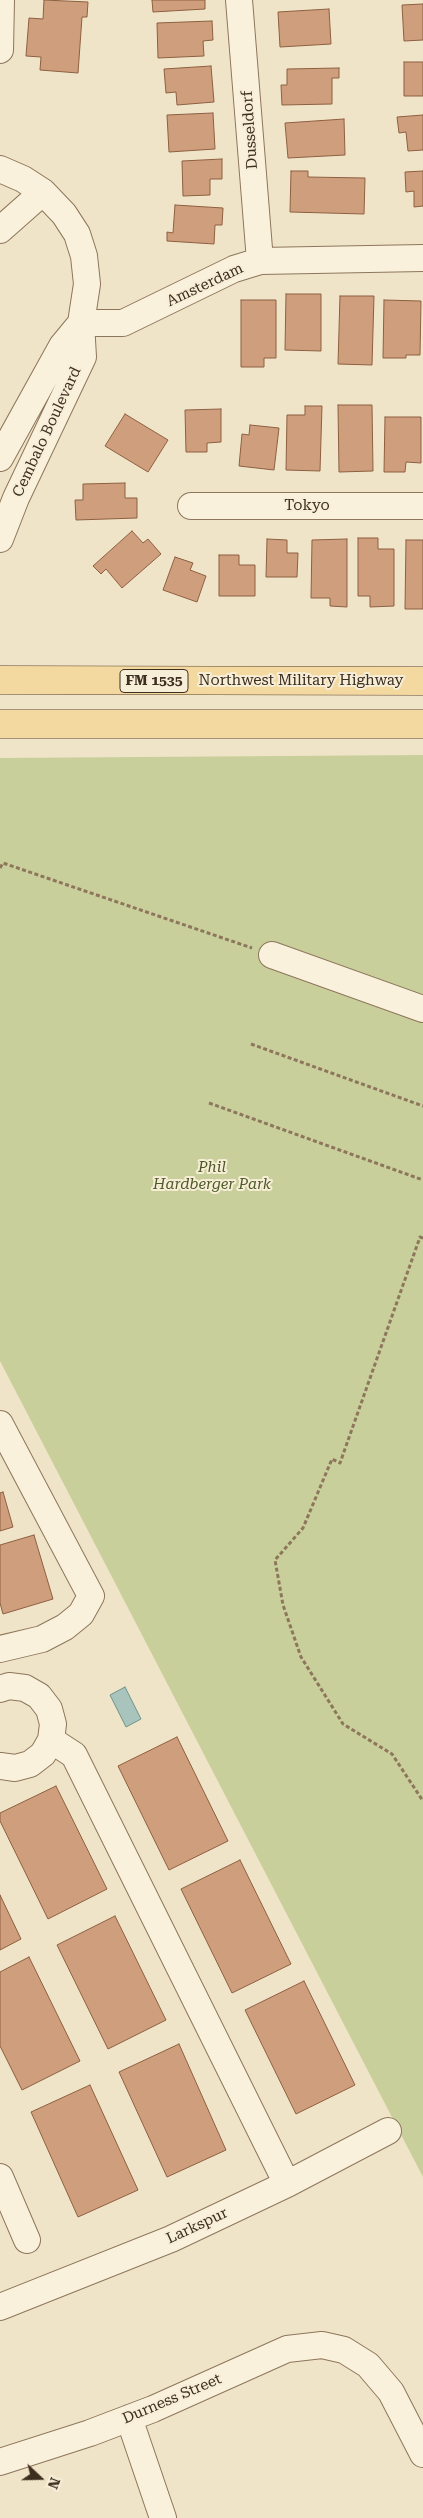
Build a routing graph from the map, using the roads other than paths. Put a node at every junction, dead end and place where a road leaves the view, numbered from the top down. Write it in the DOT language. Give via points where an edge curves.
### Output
graph roads {
  1 [pos="1,0"];
  2 [pos="239,0"];
  3 [pos="0,50"];
  4 [pos="0,169"];
  5 [pos="43,192"];
  6 [pos="0,230"];
  7 [pos="423,258"];
  8 [pos="260,261"];
  9 [pos="81,323"];
  10 [pos="0,458"];
  11 [pos="8,495"];
  12 [pos="191,506"];
  13 [pos="423,506"];
  14 [pos="0,539"];
  15 [pos="0,680"];
  16 [pos="423,681"];
  17 [pos="0,724"];
  18 [pos="423,724"];
  19 [pos="272,955"];
  20 [pos="423,1009"];
  21 [pos="0,1424"];
  22 [pos="8,1454"];
  23 [pos="0,1650"];
  24 [pos="0,1689"];
  25 [pos="51,1740"];
  26 [pos="0,1766"];
  27 [pos="388,2131"];
  28 [pos="0,2177"];
  29 [pos="287,2184"];
  30 [pos="27,2240"];
  31 [pos="0,2307"];
  32 [pos="128,2418"];
  33 [pos="423,2454"];
  34 [pos="0,2462"];
  35 [pos="163,2518"];
  1 -- 3 [label="street"];
  2 -- 8 [label="street, Dusseldorf"];
  4 -- 5 [label="street, Cembalo Boulevard"];
  5 -- 6 [label="street"];
  5 -- 9 [label="street, Cembalo Boulevard" via="77,234 84,256 87,292"];
  7 -- 8 [label="street, Amsterdam"];
  8 -- 9 [label="street, Amsterdam" via="234,270 123,323"];
  9 -- 10 [label="street, Cembalo Boulevard" via="62,346"];
  9 -- 11 [label="street, Cembalo Boulevard" via="83,357"];
  11 -- 14 [label="street, Cembalo Boulevard"];
  12 -- 13 [label="street, Tokyo"];
  15 -- 16 [label="main road, Northwest Military Highway / FM 1535"];
  17 -- 18 [label="main road"];
  19 -- 20 [label="street"];
  21 -- 22 [label="street"];
  22 -- 23 [label="street" via="91,1596 81,1614 65,1627 42,1639"];
  24 -- 25 [label="street" via="9,1686 25,1688 39,1696 49,1709 53,1724"];
  25 -- 26 [label="street" via="43,1754 30,1764 15,1768"];
  25 -- 29 [label="street" via="74,1755"];
  27 -- 29 [label="street, Larkspur"];
  28 -- 30 [label="street"];
  29 -- 31 [label="street, Larkspur" via="171,2239"];
  32 -- 33 [label="street, Durness Street" via="287,2349 322,2345 344,2350 368,2365 391,2392"];
  32 -- 34 [label="street, Durness Street" via="90,2434"];
  32 -- 35 [label="street"];
}
